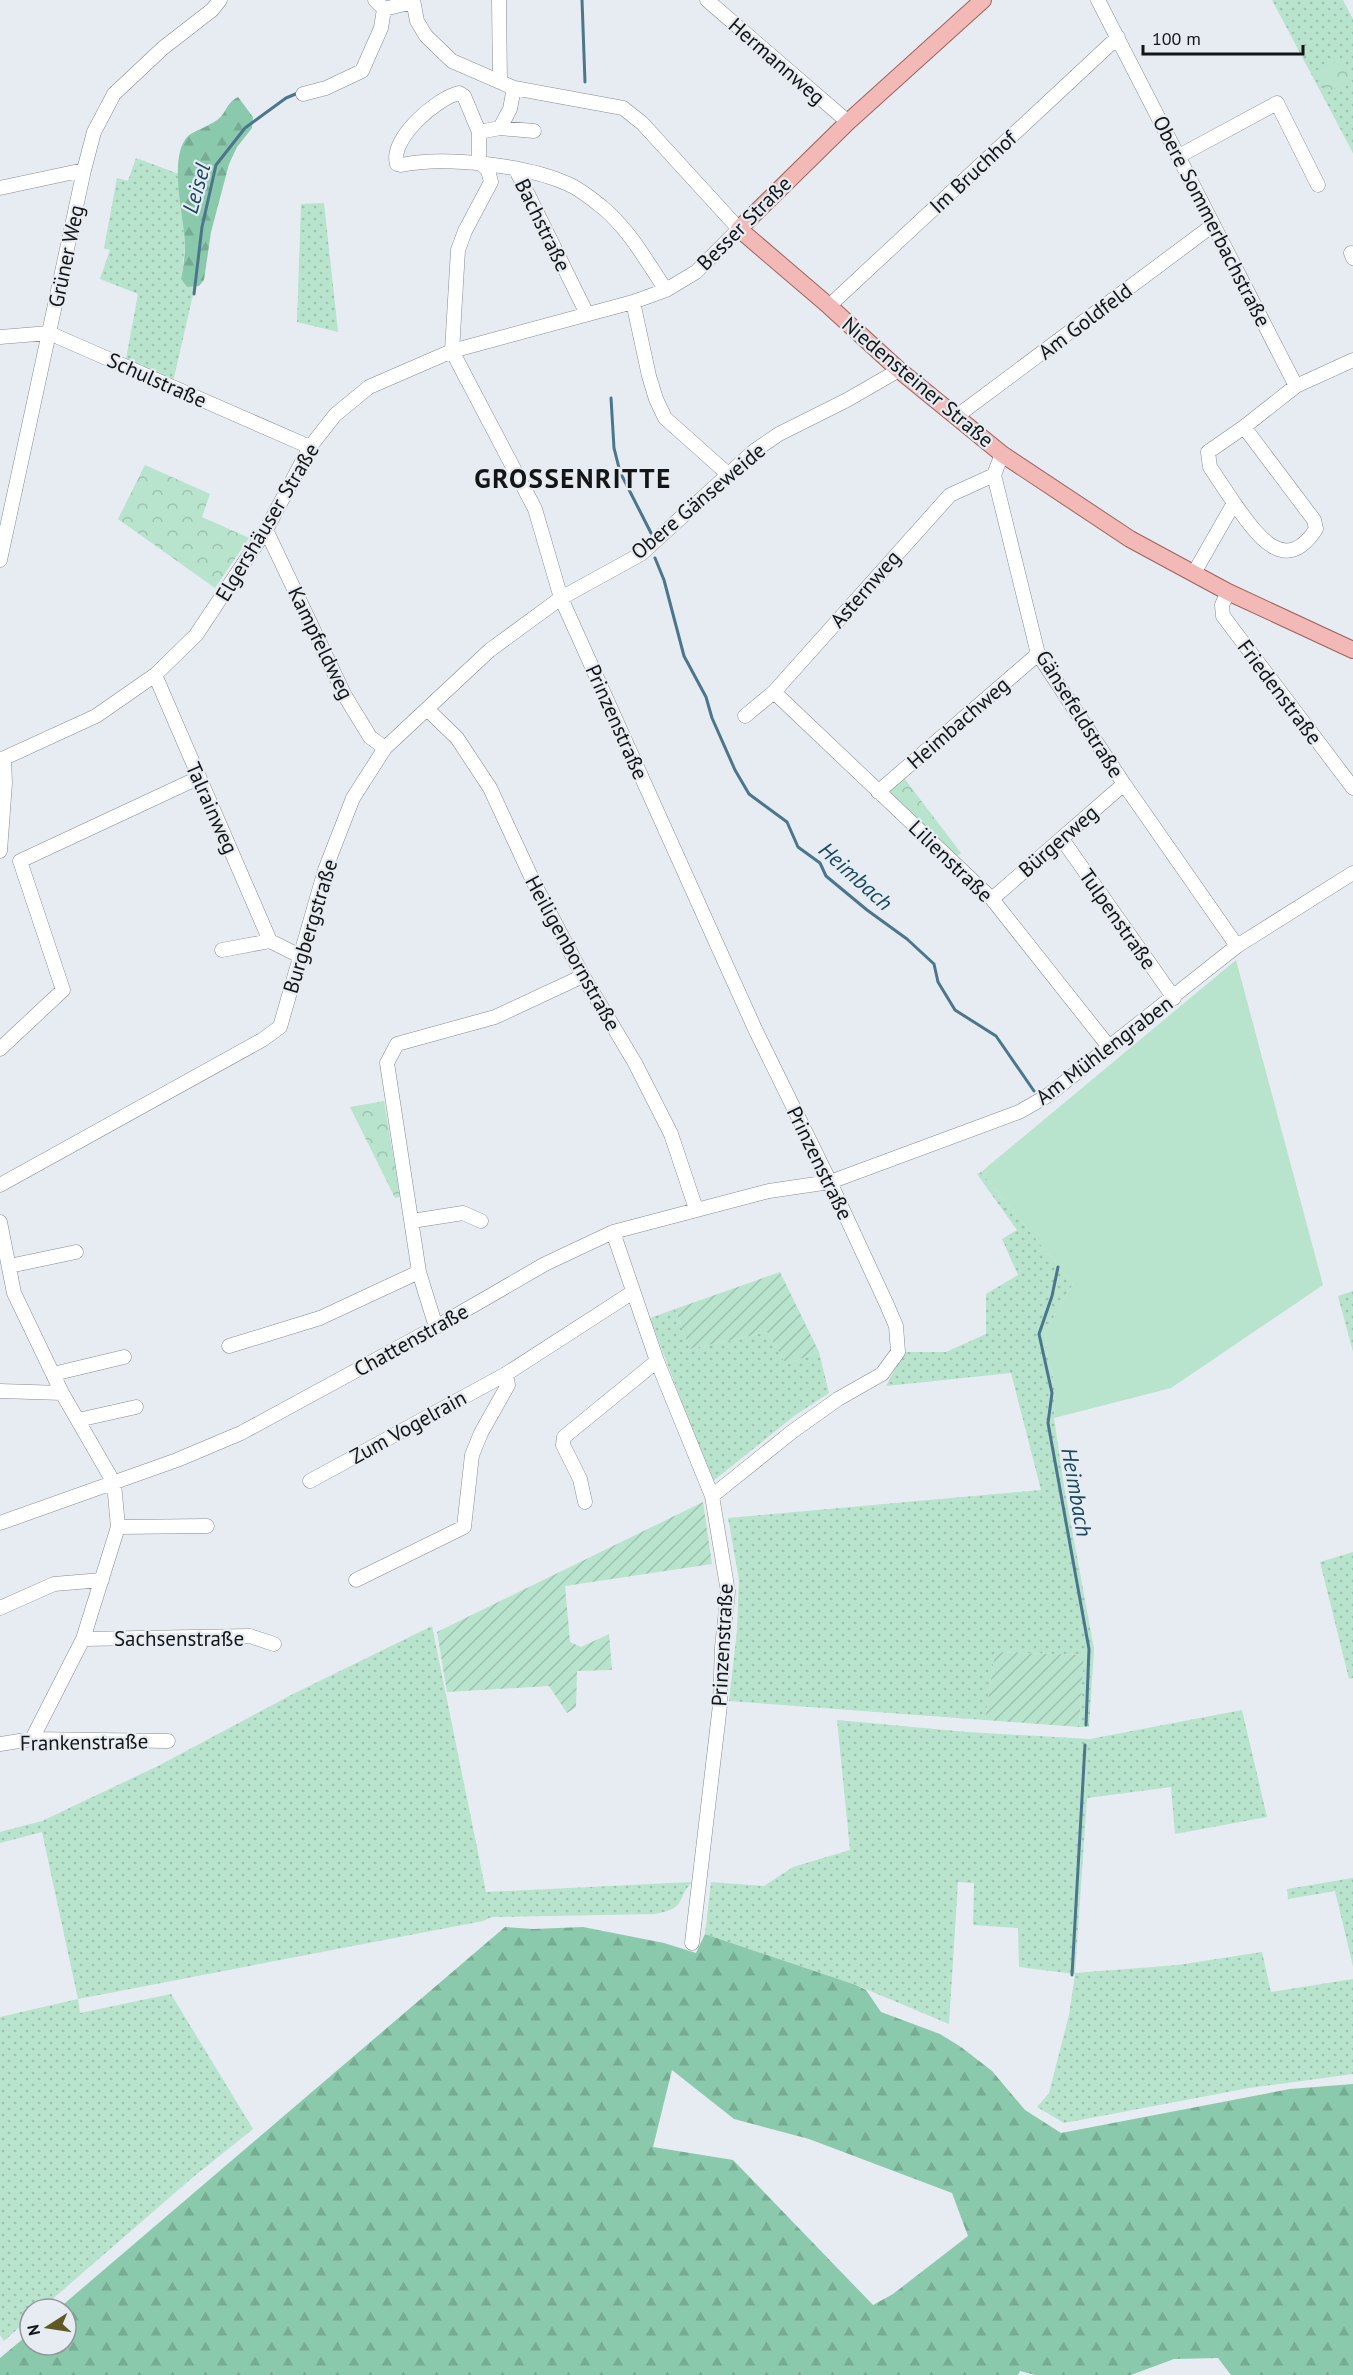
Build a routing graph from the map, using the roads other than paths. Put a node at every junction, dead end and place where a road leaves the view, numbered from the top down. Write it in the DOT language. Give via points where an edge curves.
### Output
graph roads {
  1 [pos="220,0"];
  2 [pos="499,0"];
  3 [pos="707,0"];
  4 [pos="982,0"];
  5 [pos="1098,0"];
  6 [pos="413,1"];
  7 [pos="379,4"];
  8 [pos="1118,38"];
  9 [pos="501,82"];
  10 [pos="514,88"];
  11 [pos="303,94"];
  12 [pos="848,122"];
  13 [pos="500,128"];
  14 [pos="534,131"];
  15 [pos="479,132"];
  16 [pos="1179,156"];
  17 [pos="479,162"];
  18 [pos="84,170"];
  19 [pos="516,170"];
  20 [pos="1318,185"];
  21 [pos="0,188"];
  22 [pos="1214,225"];
  23 [pos="739,229"];
  24 [pos="666,290"];
  25 [pos="633,302"];
  26 [pos="829,306"];
  27 [pos="586,314"];
  28 [pos="50,333"];
  29 [pos="0,337"];
  30 [pos="452,351"];
  31 [pos="1353,360"];
  32 [pos="898,370"];
  33 [pos="1296,386"];
  34 [pos="957,416"];
  35 [pos="1244,427"];
  36 [pos="310,447"];
  37 [pos="1002,454"];
  38 [pos="729,475"];
  39 [pos="994,475"];
  40 [pos="1234,503"];
  41 [pos="266,530"];
  42 [pos="0,560"];
  43 [pos="1194,573"];
  44 [pos="1228,592"];
  45 [pos="561,598"];
  46 [pos="1353,650"];
  47 [pos="1038,654"];
  48 [pos="155,675"];
  49 [pos="774,692"];
  50 [pos="428,710"];
  51 [pos="745,716"];
  52 [pos="385,748"];
  53 [pos="2,760"];
  54 [pos="198,778"];
  55 [pos="1124,784"];
  56 [pos="1353,788"];
  57 [pos="878,792"];
  58 [pos="1062,839"];
  59 [pos="1,849"];
  60 [pos="20,861"];
  61 [pos="1353,873"];
  62 [pos="992,899"];
  63 [pos="270,941"];
  64 [pos="1237,946"];
  65 [pos="222,950"];
  66 [pos="300,956"];
  67 [pos="583,976"];
  68 [pos="1174,998"];
  69 [pos="1110,1048"];
  70 [pos="0,1049"];
  71 [pos="830,1182"];
  72 [pos="0,1185"];
  73 [pos="696,1209"];
  74 [pos="0,1221"];
  75 [pos="412,1221"];
  76 [pos="481,1221"];
  77 [pos="613,1232"];
  78 [pos="76,1252"];
  79 [pos="9,1266"];
  80 [pos="419,1272"];
  81 [pos="633,1292"];
  82 [pos="436,1328"];
  83 [pos="229,1346"];
  84 [pos="124,1357"];
  85 [pos="657,1361"];
  86 [pos="52,1374"];
  87 [pos="506,1374"];
  88 [pos="0,1391"];
  89 [pos="62,1393"];
  90 [pos="136,1407"];
  91 [pos="78,1420"];
  92 [pos="310,1481"];
  93 [pos="114,1484"];
  94 [pos="712,1496"];
  95 [pos="585,1502"];
  96 [pos="0,1523"];
  97 [pos="207,1526"];
  98 [pos="118,1527"];
  99 [pos="102,1580"];
  100 [pos="356,1580"];
  101 [pos="0,1608"];
  102 [pos="83,1639"];
  103 [pos="274,1644"];
  104 [pos="32,1739"];
  105 [pos="168,1741"];
  106 [pos="0,1744"];
  107 [pos="692,1943"];
  1 -- 18 [label="street, Grüner Weg" via="114,94 94,132"];
  2 -- 9 [label="street"];
  3 -- 12 [label="street, Hermannweg"];
  4 -- 12 [label="main road, Besser Straße"];
  5 -- 8 [label="street, Obere Sommerbachstraße"];
  6 -- 7 [label="street"];
  6 -- 9 [label="street, Niedensteiner Straße" via="417,21 438,49 453,61"];
  7 -- 11 [label="street" via="381,28 362,71"];
  8 -- 16 [label="street, Obere Sommerbachstraße"];
  8 -- 26 [label="street, Im Bruchhof"];
  9 -- 10 [label="street, Niedensteiner Straße"];
  10 -- 13 [label="street" via="510,109"];
  10 -- 23 [label="street, Niedensteiner Straße" via="623,108 642,123"];
  12 -- 23 [label="main road, Besser Straße"];
  13 -- 14 [label="street"];
  13 -- 15 [label="street"];
  15 -- 17 [label="street"];
  15 -- 17 [label="street, Bachstraße" via="464,96 451,95 417,120 395,156 398,164"];
  16 -- 20 [label="street" via="1277,103"];
  16 -- 22 [label="street, Obere Sommerbachstraße"];
  17 -- 19 [label="street, Bachstraße"];
  17 -- 30 [label="street" via="488,170 491,182 459,250"];
  18 -- 21 [label="street"];
  18 -- 28 [label="street, Grüner Weg"];
  19 -- 24 [label="street" via="568,184 603,208"];
  19 -- 27 [label="street, Bachstraße"];
  22 -- 33 [label="street, Obere Sommerbachstraße"];
  22 -- 34 [label="street, Am Goldfeld"];
  23 -- 24 [label="street, Besser Straße" via="696,272"];
  23 -- 26 [label="main road, Niedensteiner Straße"];
  24 -- 25 [label="street, Besser Straße"];
  25 -- 27 [label="street, Besser Straße"];
  25 -- 38 [label="street" via="649,376 665,418"];
  26 -- 32 [label="main road, Niedensteiner Straße"];
  27 -- 30 [label="street, Besser Straße"];
  28 -- 29 [label="street, Schulstraße"];
  28 -- 36 [label="street, Schulstraße"];
  28 -- 42 [label="street, Grüner Weg"];
  30 -- 36 [label="street, Elgershäuser Straße" via="369,387 335,415"];
  30 -- 45 [label="street, Prinzenstraße" via="535,509"];
  31 -- 33 [label="street"];
  32 -- 34 [label="main road, Niedensteiner Straße"];
  32 -- 38 [label="street, Obere Gänseweide" via="778,434"];
  33 -- 35 [label="street"];
  34 -- 37 [label="main road, Niedensteiner Straße"];
  35 -- 40 [label="street" via="1208,452 1210,467"];
  35 -- 40 [label="street" via="1314,520 1316,529 1301,547 1281,551 1255,532"];
  36 -- 41 [label="street, Elgershäuser Straße"];
  37 -- 39 [label="street"];
  37 -- 43 [label="main road, Niedensteiner Straße" via="1130,539"];
  38 -- 45 [label="street, Obere Gänseweide" via="641,554"];
  39 -- 47 [label="street, Gänsefeldstraße"];
  39 -- 49 [label="street, Asternweg" via="950,495"];
  40 -- 43 [label="street"];
  41 -- 48 [label="street, Elgershäuser Straße" via="196,635"];
  41 -- 52 [label="street, Kampfeldweg" via="345,696 370,737"];
  43 -- 44 [label="main road, Niedensteiner Straße"];
  44 -- 46 [label="main road, Niedensteiner Straße"];
  44 -- 56 [label="street, Friedenstraße" via="1222,605 1223,616"];
  45 -- 50 [label="street, Burgbergstraße" via="490,650"];
  45 -- 71 [label="street, Prinzenstraße" via="755,1029"];
  47 -- 55 [label="street, Gänsefeldstraße"];
  47 -- 57 [label="street, Heimbachweg"];
  48 -- 53 [label="street, Elgershäuser Straße" via="96,716"];
  48 -- 54 [label="street, Talrainweg"];
  49 -- 51 [label="street, Asternweg"];
  49 -- 57 [label="street, Lilienstraße"];
  50 -- 52 [label="street, Burgbergstraße"];
  50 -- 67 [label="street, Heiligenbornstraße" via="457,738 490,788"];
  52 -- 66 [label="street, Burgbergstraße" via="353,798 325,870"];
  53 -- 59 [label="street" via="5,783"];
  54 -- 60 [label="street"];
  54 -- 63 [label="street, Talrainweg"];
  55 -- 58 [label="street, Bürgerweg"];
  55 -- 64 [label="street, Gänsefeldstraße"];
  57 -- 62 [label="street, Lilienstraße"];
  58 -- 62 [label="street, Bürgerweg"];
  58 -- 68 [label="street, Tulpenstraße"];
  59 -- 60 [label="street"];
  60 -- 70 [label="street" via="63,990"];
  61 -- 64 [label="street, Am Mühlengraben"];
  62 -- 69 [label="street, Lilienstraße"];
  63 -- 65 [label="street"];
  63 -- 66 [label="street"];
  64 -- 68 [label="street, Am Mühlengraben"];
  66 -- 72 [label="street, Burgbergstraße" via="280,1028"];
  67 -- 73 [label="street, Heiligenbornstraße" via="671,1134"];
  67 -- 75 [label="street" via="495,1017 398,1044 387,1063"];
  68 -- 69 [label="street, Am Mühlengraben"];
  69 -- 71 [label="street, Am Mühlengraben" via="1047,1096 1019,1112"];
  71 -- 73 [label="street, Chattenstraße" via="769,1191"];
  71 -- 94 [label="street, Prinzenstraße" via="896,1326 898,1352 882,1374 793,1431"];
  73 -- 77 [label="street, Chattenstraße"];
  74 -- 79 [label="street"];
  75 -- 76 [label="street" via="463,1213"];
  75 -- 80 [label="street"];
  77 -- 81 [label="street"];
  77 -- 82 [label="street, Chattenstraße" via="546,1264"];
  78 -- 79 [label="street"];
  79 -- 86 [label="street" via="14,1293"];
  80 -- 82 [label="street"];
  80 -- 83 [label="street" via="320,1318"];
  81 -- 85 [label="street"];
  81 -- 87 [label="street, Zum Vogelrain"];
  82 -- 93 [label="street, Chattenstraße" via="240,1433"];
  84 -- 86 [label="street"];
  85 -- 94 [label="street"];
  85 -- 95 [label="street" via="564,1437 563,1445 580,1479"];
  86 -- 89 [label="street"];
  87 -- 92 [label="street, Zum Vogelrain"];
  87 -- 100 [label="street, Zum Vogelrain" via="508,1386 471,1455 464,1527"];
  88 -- 89 [label="street"];
  89 -- 91 [label="street"];
  90 -- 91 [label="street"];
  91 -- 93 [label="street"];
  93 -- 96 [label="street, Chattenstraße"];
  93 -- 98 [label="street, Sachsenstraße"];
  94 -- 107 [label="street, Prinzenstraße" via="728,1592 720,1705"];
  97 -- 98 [label="street"];
  98 -- 99 [label="street, Sachsenstraße"];
  99 -- 101 [label="street" via="54,1584"];
  99 -- 102 [label="street, Sachsenstraße"];
  102 -- 103 [label="street, Sachsenstraße" via="250,1636"];
  102 -- 104 [label="street, Sachsenstraße"];
  104 -- 105 [label="street, Frankenstraße"];
  104 -- 106 [label="street, Frankenstraße"];
}
